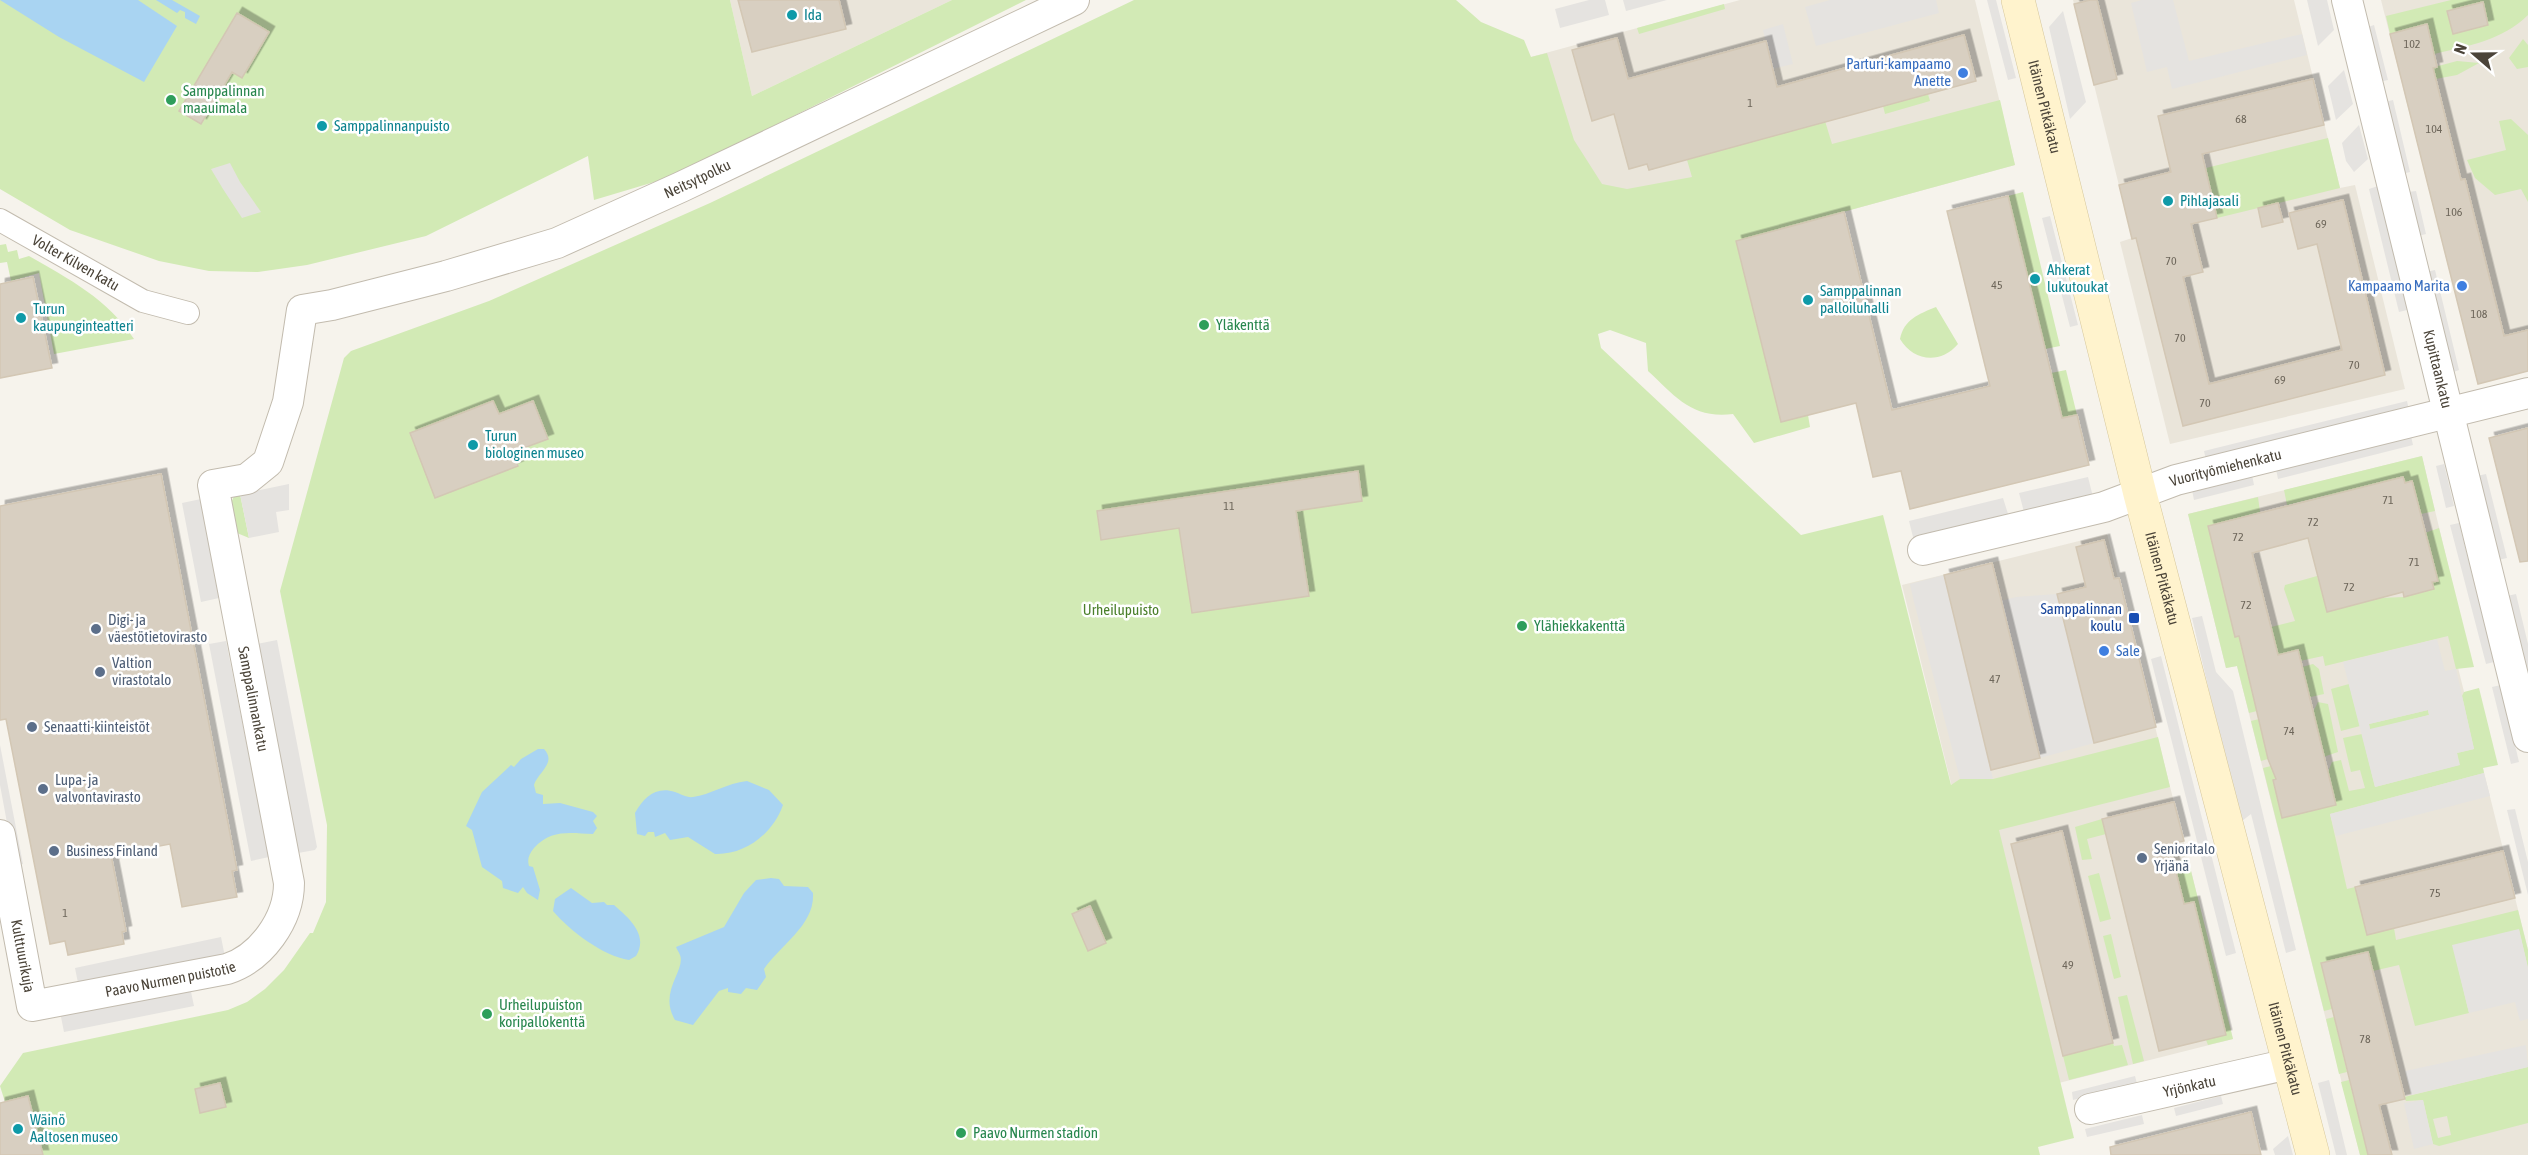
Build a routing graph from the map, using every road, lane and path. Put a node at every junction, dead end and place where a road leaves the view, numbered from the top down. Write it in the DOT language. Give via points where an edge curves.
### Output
graph roads {
  1 [pos="1074,0"];
  2 [pos="2018,0"];
  3 [pos="2347,0"];
  4 [pos="0,220"];
  5 [pos="188,313"];
  6 [pos="2528,393"];
  7 [pos="2448,415"];
  8 [pos="213,485"];
  9 [pos="2140,494"];
  10 [pos="1923,550"];
  11 [pos="2528,737"];
  12 [pos="0,836"];
  13 [pos="284,912"];
  14 [pos="32,1006"];
  15 [pos="2289,1064"];
  16 [pos="2090,1109"];
  17 [pos="2313,1155"];
  1 -- 8 [label="street, Neitsytpolku" via="557,243 446,276 302,310 288,402 268,462 247,479"];
  2 -- 9 [label="main road, Itäinen Pitkäkatu"];
  3 -- 7 [label="street, Kupittaankatu"];
  4 -- 5 [label="street, Volter Kilven katu" via="143,301"];
  6 -- 7 [label="street, Vuorityömiehenkatu"];
  7 -- 9 [label="street, Vuorityömiehenkatu" via="2176,480"];
  7 -- 11 [label="street, Kupittaankatu"];
  8 -- 13 [label="street, Samppalinnankatu" via="289,883"];
  9 -- 10 [label="street, Vuorityömiehenkatu" via="2104,507"];
  9 -- 15 [label="main road, Itäinen Pitkäkatu"];
  12 -- 14 [label="street, Kulttuurikuja"];
  13 -- 14 [label="street, Paavo Nurmen puistotie" via="267,940 239,966"];
  15 -- 16 [label="street, Yrjönkatu"];
  15 -- 17 [label="main road, Itäinen Pitkäkatu"];
}
